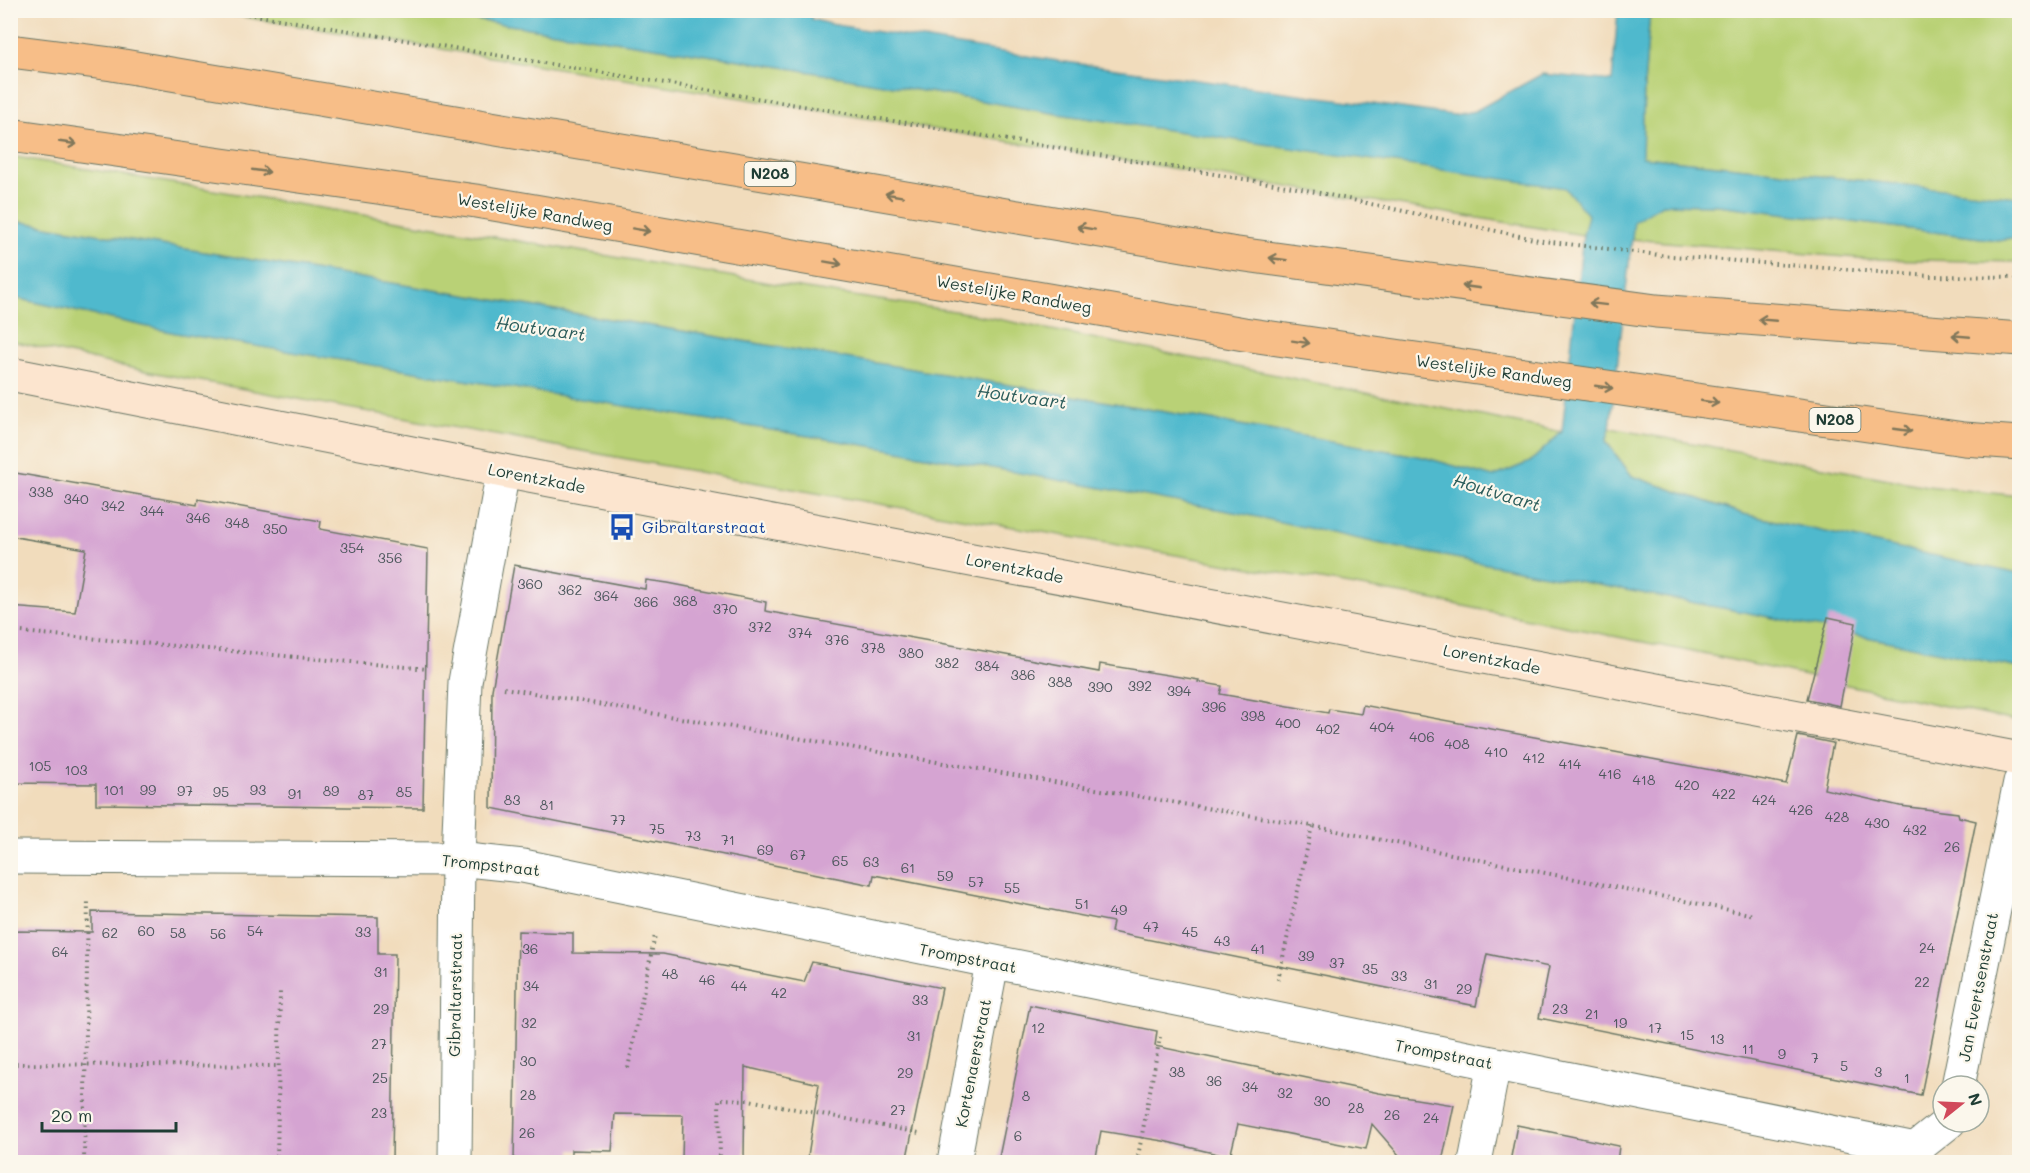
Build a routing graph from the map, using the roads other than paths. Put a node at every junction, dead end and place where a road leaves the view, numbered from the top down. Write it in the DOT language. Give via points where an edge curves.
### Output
graph roads {
  1 [pos="10,51"];
  2 [pos="10,135"];
  3 [pos="2019,339"];
  4 [pos="10,374"];
  5 [pos="2019,443"];
  6 [pos="503,471"];
  7 [pos="2019,759"];
  8 [pos="2019,782"];
  9 [pos="10,856"];
  10 [pos="458,860"];
  11 [pos="992,963"];
  12 [pos="1494,1064"];
  13 [pos="1960,1074"];
  14 [pos="1938,1134"];
  15 [pos="955,1152"];
  16 [pos="1919,1156"];
  17 [pos="455,1162"];
  18 [pos="1475,1162"];
  3 -- 1 [label="main road, N208, one-way" via="1656,311 1529,296 1231,253 123,66"];
  2 -- 5 [label="main road, Westelijke Randweg / N208, one-way" via="476,201 1244,334 1964,439"];
  4 -- 6 [label="street, Lorentzkade"];
  6 -- 7 [label="street, Lorentzkade"];
  6 -- 10 [label="street, Gibraltarstraat" via="465,677"];
  8 -- 13 [label="street, Jan Evertsenstraat"];
  9 -- 10 [label="street, Trompstraat"];
  10 -- 11 [label="street, Trompstraat" via="523,866"];
  10 -- 17 [label="street, Gibraltarstraat"];
  11 -- 12 [label="street, Trompstraat"];
  11 -- 15 [label="street, Kortenaerstraat"];
  12 -- 16 [label="street, Trompstraat"];
  12 -- 18 [label="street"];
  14 -- 16 [label="street"];
}
